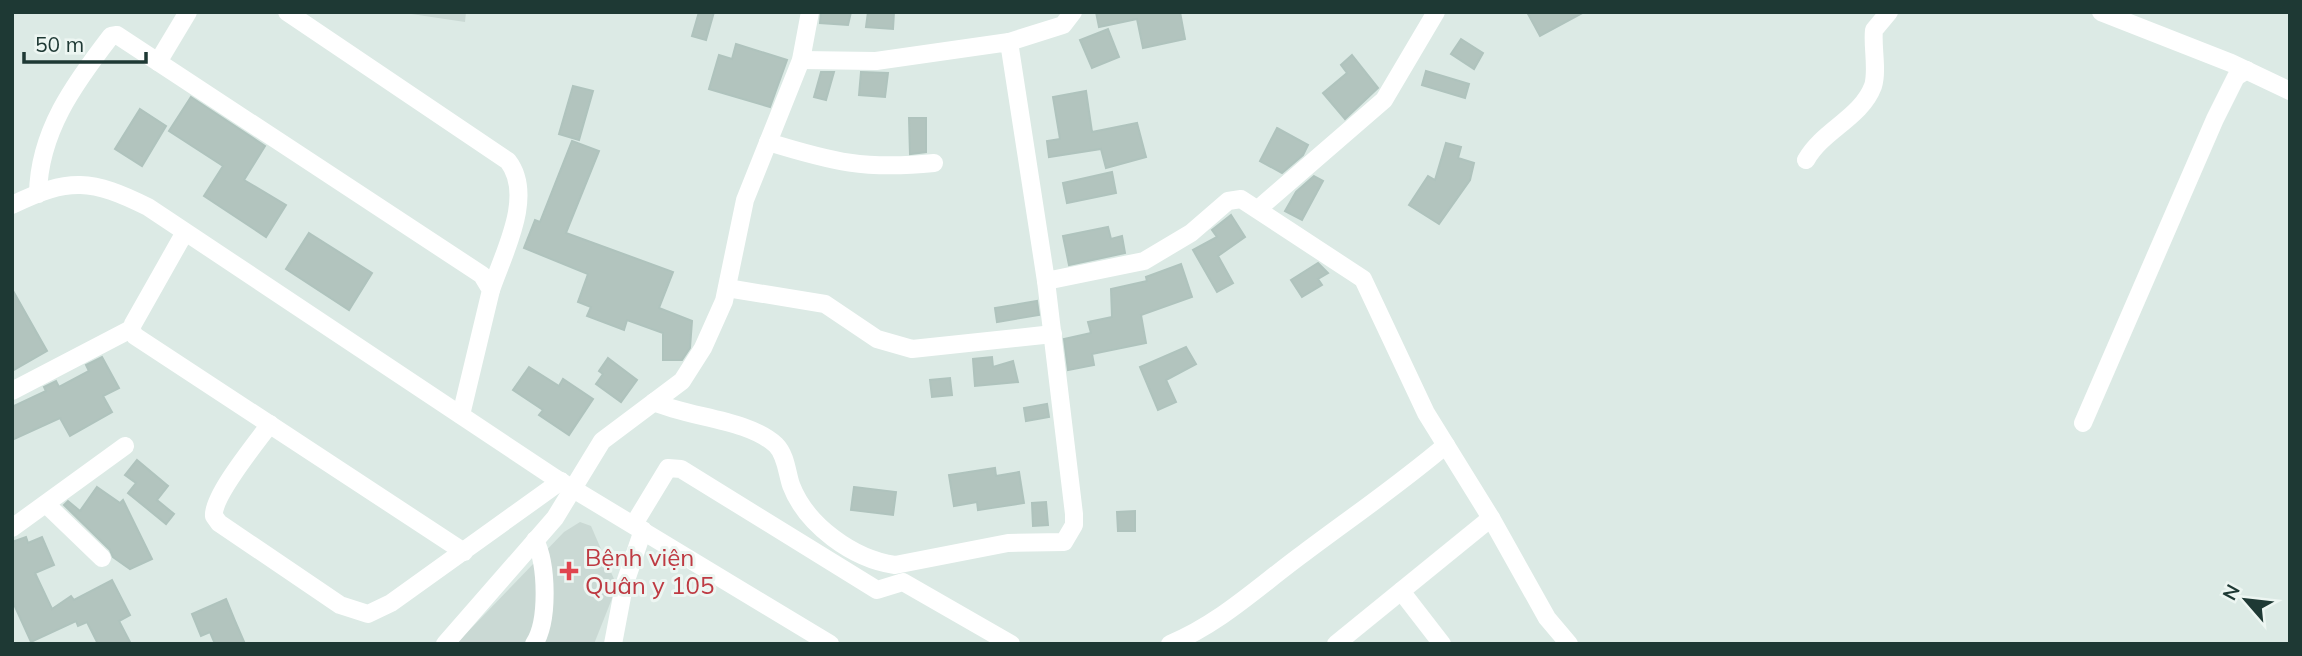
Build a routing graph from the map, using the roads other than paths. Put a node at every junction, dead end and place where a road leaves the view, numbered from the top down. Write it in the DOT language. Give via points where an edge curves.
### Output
graph roads {
  1 [pos="188,12"];
  2 [pos="287,12"];
  3 [pos="810,12"];
  4 [pos="1073,12"];
  5 [pos="1436,12"];
  6 [pos="1889,12"];
  7 [pos="2101,12"];
  8 [pos="1009,43"];
  9 [pos="800,60"];
  10 [pos="158,62"];
  11 [pos="2247,70"];
  12 [pos="2290,91"];
  13 [pos="768,142"];
  14 [pos="1806,160"];
  15 [pos="934,163"];
  16 [pos="38,194"];
  17 [pos="12,205"];
  18 [pos="1258,209"];
  19 [pos="185,232"];
  20 [pos="1046,281"];
  21 [pos="727,288"];
  22 [pos="491,290"];
  23 [pos="131,329"];
  24 [pos="1053,334"];
  25 [pos="12,391"];
  26 [pos="654,402"];
  27 [pos="461,415"];
  28 [pos="2083,423"];
  29 [pos="270,424"];
  30 [pos="1446,445"];
  31 [pos="125,446"];
  32 [pos="567,484"];
  33 [pos="47,505"];
  34 [pos="1491,517"];
  35 [pos="639,527"];
  36 [pos="12,528"];
  37 [pos="535,540"];
  38 [pos="464,552"];
  39 [pos="102,558"];
  40 [pos="1401,591"];
  41 [pos="1195,639"];
  42 [pos="445,644"];
  43 [pos="534,644"];
  44 [pos="613,644"];
  45 [pos="830,644"];
  46 [pos="1011,644"];
  47 [pos="1170,644"];
  48 [pos="1336,644"];
  49 [pos="1442,644"];
  50 [pos="1569,644"];
  1 -- 10 [label="street"];
  2 -- 22 [label="street" via="509,162 518,202"];
  3 -- 9 [label="street"];
  4 -- 8 [label="street" via="1063,24"];
  5 -- 18 [label="street" via="1384,100"];
  6 -- 14 [label="street" via="1874,30 1874,83 1867,96 1813,147"];
  7 -- 11 [label="street"];
  8 -- 9 [label="street" via="876,61"];
  8 -- 20 [label="street"];
  9 -- 13 [label="street"];
  10 -- 16 [label="street" via="117,35 111,36 80,76 43,147"];
  10 -- 22 [label="street" via="481,275"];
  11 -- 12 [label="street"];
  11 -- 28 [label="street" via="2236,77 2215,119"];
  13 -- 15 [label="street" via="845,164 894,167"];
  13 -- 21 [label="street" via="745,200"];
  16 -- 17 [label="street"];
  16 -- 19 [label="street" via="77,183 116,191"];
  18 -- 20 [label="street" via="1241,199 1228,201 1191,233 1144,261"];
  18 -- 30 [label="street" via="1363,279 1426,413"];
  19 -- 23 [label="street"];
  19 -- 27 [label="street"];
  20 -- 24 [label="street"];
  21 -- 24 [label="street" via="825,304 877,339 912,349"];
  21 -- 26 [label="street" via="703,348 682,382"];
  22 -- 27 [label="street"];
  23 -- 25 [label="street"];
  23 -- 29 [label="street" via="144,344"];
  24 -- 26 [label="street" via="1074,514 1074,526 1064,542 1008,543 895,565 882,563 852,550 819,525 797,497 778,447 767,439"];
  26 -- 32 [label="street" via="602,441"];
  27 -- 32 [label="street"];
  29 -- 38 [label="street"];
  29 -- 38 [label="street" via="222,494 214,516 340,605 368,614 380,611"];
  30 -- 34 [label="street"];
  30 -- 41 [label="street"];
  31 -- 33 [label="street"];
  32 -- 35 [label="street"];
  32 -- 37 [label="street" via="555,518"];
  32 -- 38 [label="street"];
  33 -- 36 [label="street"];
  33 -- 39 [label="street"];
  34 -- 40 [label="street"];
  34 -- 50 [label="street" via="1547,618"];
  35 -- 44 [label="street"];
  35 -- 45 [label="street"];
  35 -- 46 [label="street" via="668,468 681,468 877,590 903,582"];
  37 -- 42 [label="street"];
  37 -- 43 [label="street" via="543,555 543,620"];
  40 -- 48 [label="street"];
  40 -- 49 [label="street"];
  41 -- 47 [label="street"];
}
